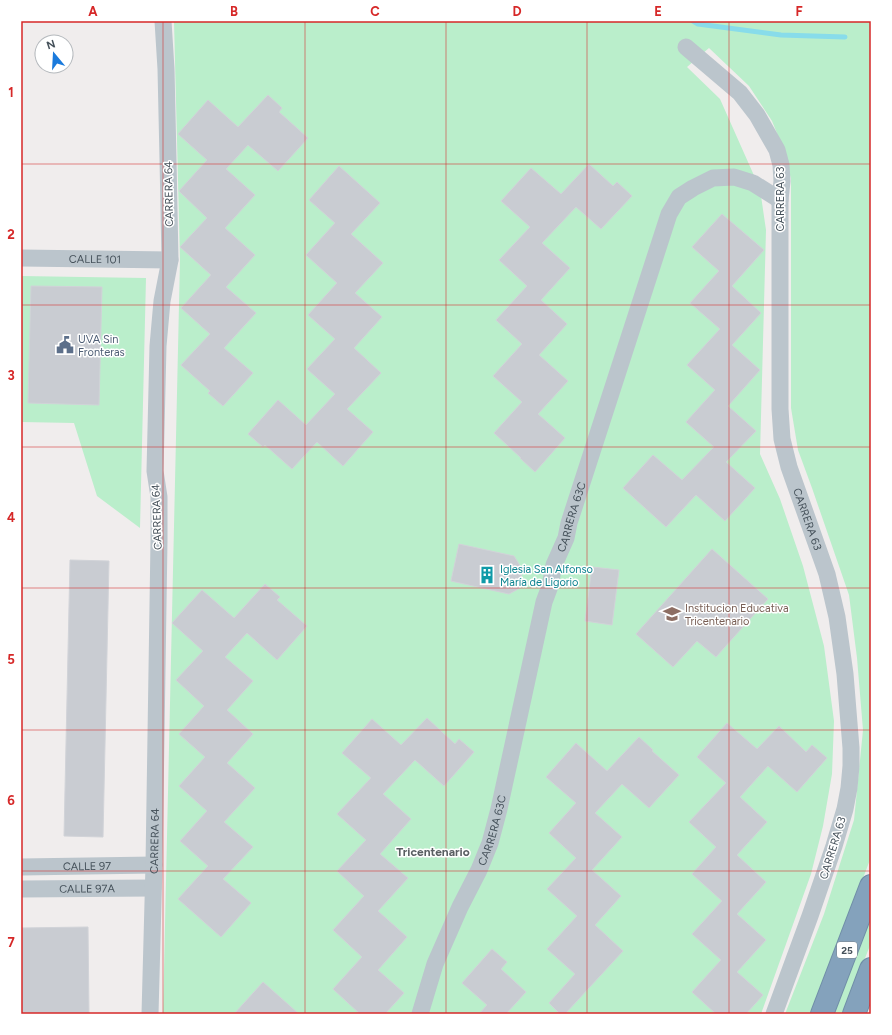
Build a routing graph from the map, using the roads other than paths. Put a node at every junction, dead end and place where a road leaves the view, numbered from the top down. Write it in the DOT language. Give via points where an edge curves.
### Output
graph roads {
  1 [pos="163,21"];
  2 [pos="686,47"];
  3 [pos="780,200"];
  4 [pos="21,258"];
  5 [pos="170,260"];
  6 [pos="154,865"];
  7 [pos="21,867"];
  8 [pos="871,886"];
  9 [pos="153,888"];
  10 [pos="21,889"];
  11 [pos="871,969"];
  12 [pos="150,1014"];
  13 [pos="420,1014"];
  14 [pos="774,1014"];
  15 [pos="822,1014"];
  16 [pos="854,1014"];
  1 -- 5 [label="street, CARRERA 64"];
  2 -- 3 [label="street, CARRERA 63" via="740,93 757,115 777,150 782,181"];
  3 -- 13 [label="street, CARRERA 63C" via="753,183 734,177 713,178 679,197 669,214 566,538 554,565 490,843 435,964"];
  3 -- 14 [label="street, CARRERA 63" via="782,439 789,467 827,574 837,617 845,674 851,766 845,808 834,846"];
  4 -- 5 [label="street, CALLE 101"];
  5 -- 6 [label="street, CARRERA 64" via="162,301 158,346 155,471 159,497"];
  6 -- 7 [label="street, CALLE 97"];
  6 -- 9 [label="street, CARRERA 64"];
  8 -- 15 [label="highway, 25"];
  9 -- 10 [label="street, CALLE 97A"];
  9 -- 12 [label="street, CARRERA 64"];
  11 -- 16 [label="highway"];
}
